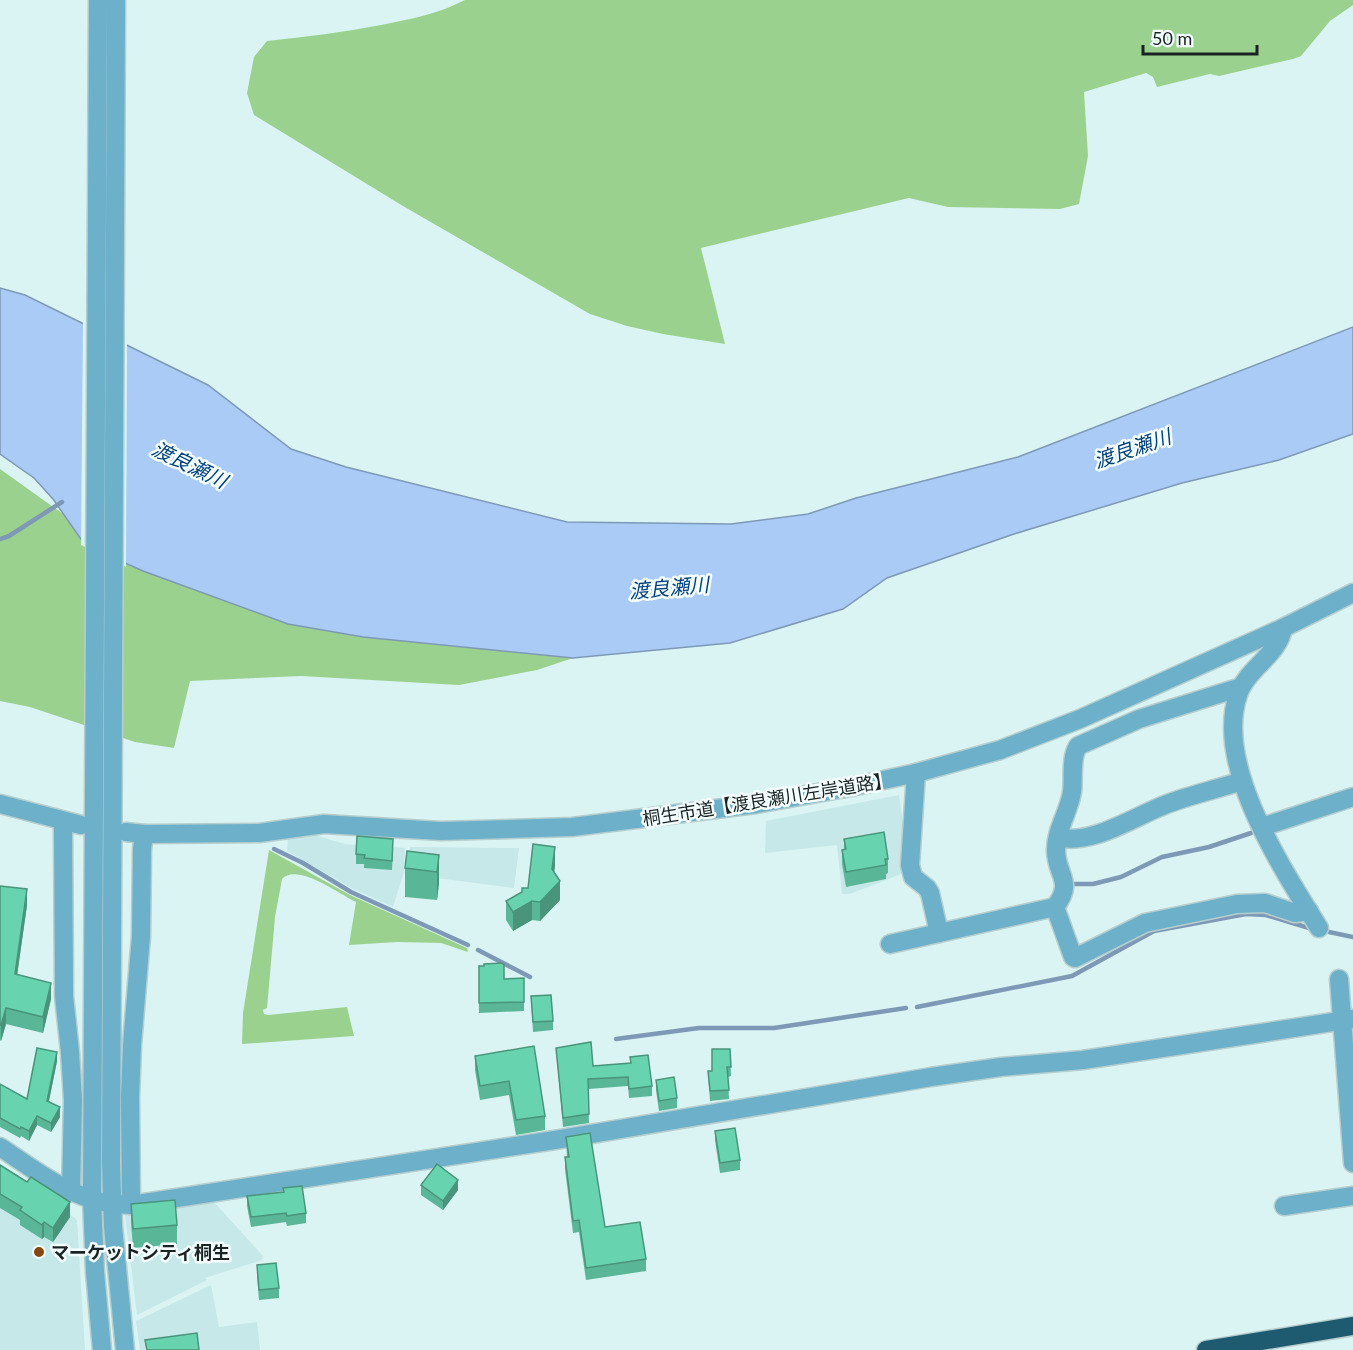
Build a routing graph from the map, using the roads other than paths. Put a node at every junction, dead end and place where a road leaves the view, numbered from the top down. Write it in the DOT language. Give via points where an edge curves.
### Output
graph roads {
  1 [pos="98,0"];
  2 [pos="116,0"];
  3 [pos="1353,593"];
  4 [pos="1283,628"];
  5 [pos="1241,687"];
  6 [pos="916,773"];
  7 [pos="1242,781"];
  8 [pos="1353,797"];
  9 [pos="0,804"];
  10 [pos="1262,827"];
  11 [pos="126,832"];
  12 [pos="144,834"];
  13 [pos="1058,837"];
  14 [pos="1055,907"];
  15 [pos="1309,911"];
  16 [pos="1319,928"];
  17 [pos="939,933"];
  18 [pos="890,944"];
  19 [pos="1340,979"];
  20 [pos="1348,1019"];
  21 [pos="0,1147"];
  22 [pos="1353,1163"];
  23 [pos="71,1192"];
  24 [pos="1353,1196"];
  25 [pos="92,1199"];
  26 [pos="112,1203"];
  27 [pos="131,1205"];
  28 [pos="1284,1206"];
  29 [pos="1353,1326"];
  30 [pos="102,1350"];
  31 [pos="124,1350"];
  32 [pos="1206,1350"];
  1 -- 25 [label="street"];
  2 -- 26 [label="street"];
  3 -- 4 [label="street, 桐生市道【渡良瀬川左岸道路】"];
  4 -- 5 [label="street" via="1278,642"];
  4 -- 6 [label="street, 桐生市道【渡良瀬川左岸道路】" via="1080,719 1000,750"];
  5 -- 7 [label="street" via="1233,731"];
  5 -- 13 [label="street" via="1139,719 1078,746 1071,799"];
  6 -- 12 [label="street, 桐生市道【渡良瀬川左岸道路】" via="756,804 572,827 457,831 324,824 259,833"];
  6 -- 17 [label="street" via="910,865 913,878 930,893"];
  7 -- 10 [label="street"];
  7 -- 13 [label="street" via="1176,801 1101,833 1072,840"];
  8 -- 10 [label="street"];
  9 -- 23 [label="street" via="72,823 64,996 73,1100"];
  10 -- 15 [label="street"];
  11 -- 12 [label="street, 桐生市道【渡良瀬川左岸道路】"];
  12 -- 27 [label="street" via="130,1097"];
  13 -- 14 [label="street" via="1056,855 1065,882"];
  14 -- 15 [label="street" via="1075,958 1145,923 1237,904 1265,903 1295,913"];
  14 -- 17 [label="street"];
  15 -- 16 [label="street"];
  17 -- 18 [label="street"];
  19 -- 20 [label="street"];
  20 -- 22 [label="street"];
  20 -- 27 [label="street" via="1083,1060 931,1077 544,1142"];
  21 -- 23 [label="street"];
  23 -- 25 [label="street"];
  24 -- 28 [label="street"];
  25 -- 26 [label="street"];
  25 -- 30 [label="street"];
  26 -- 27 [label="street"];
  26 -- 31 [label="street"];
  29 -- 32 [label="highway"];
}
